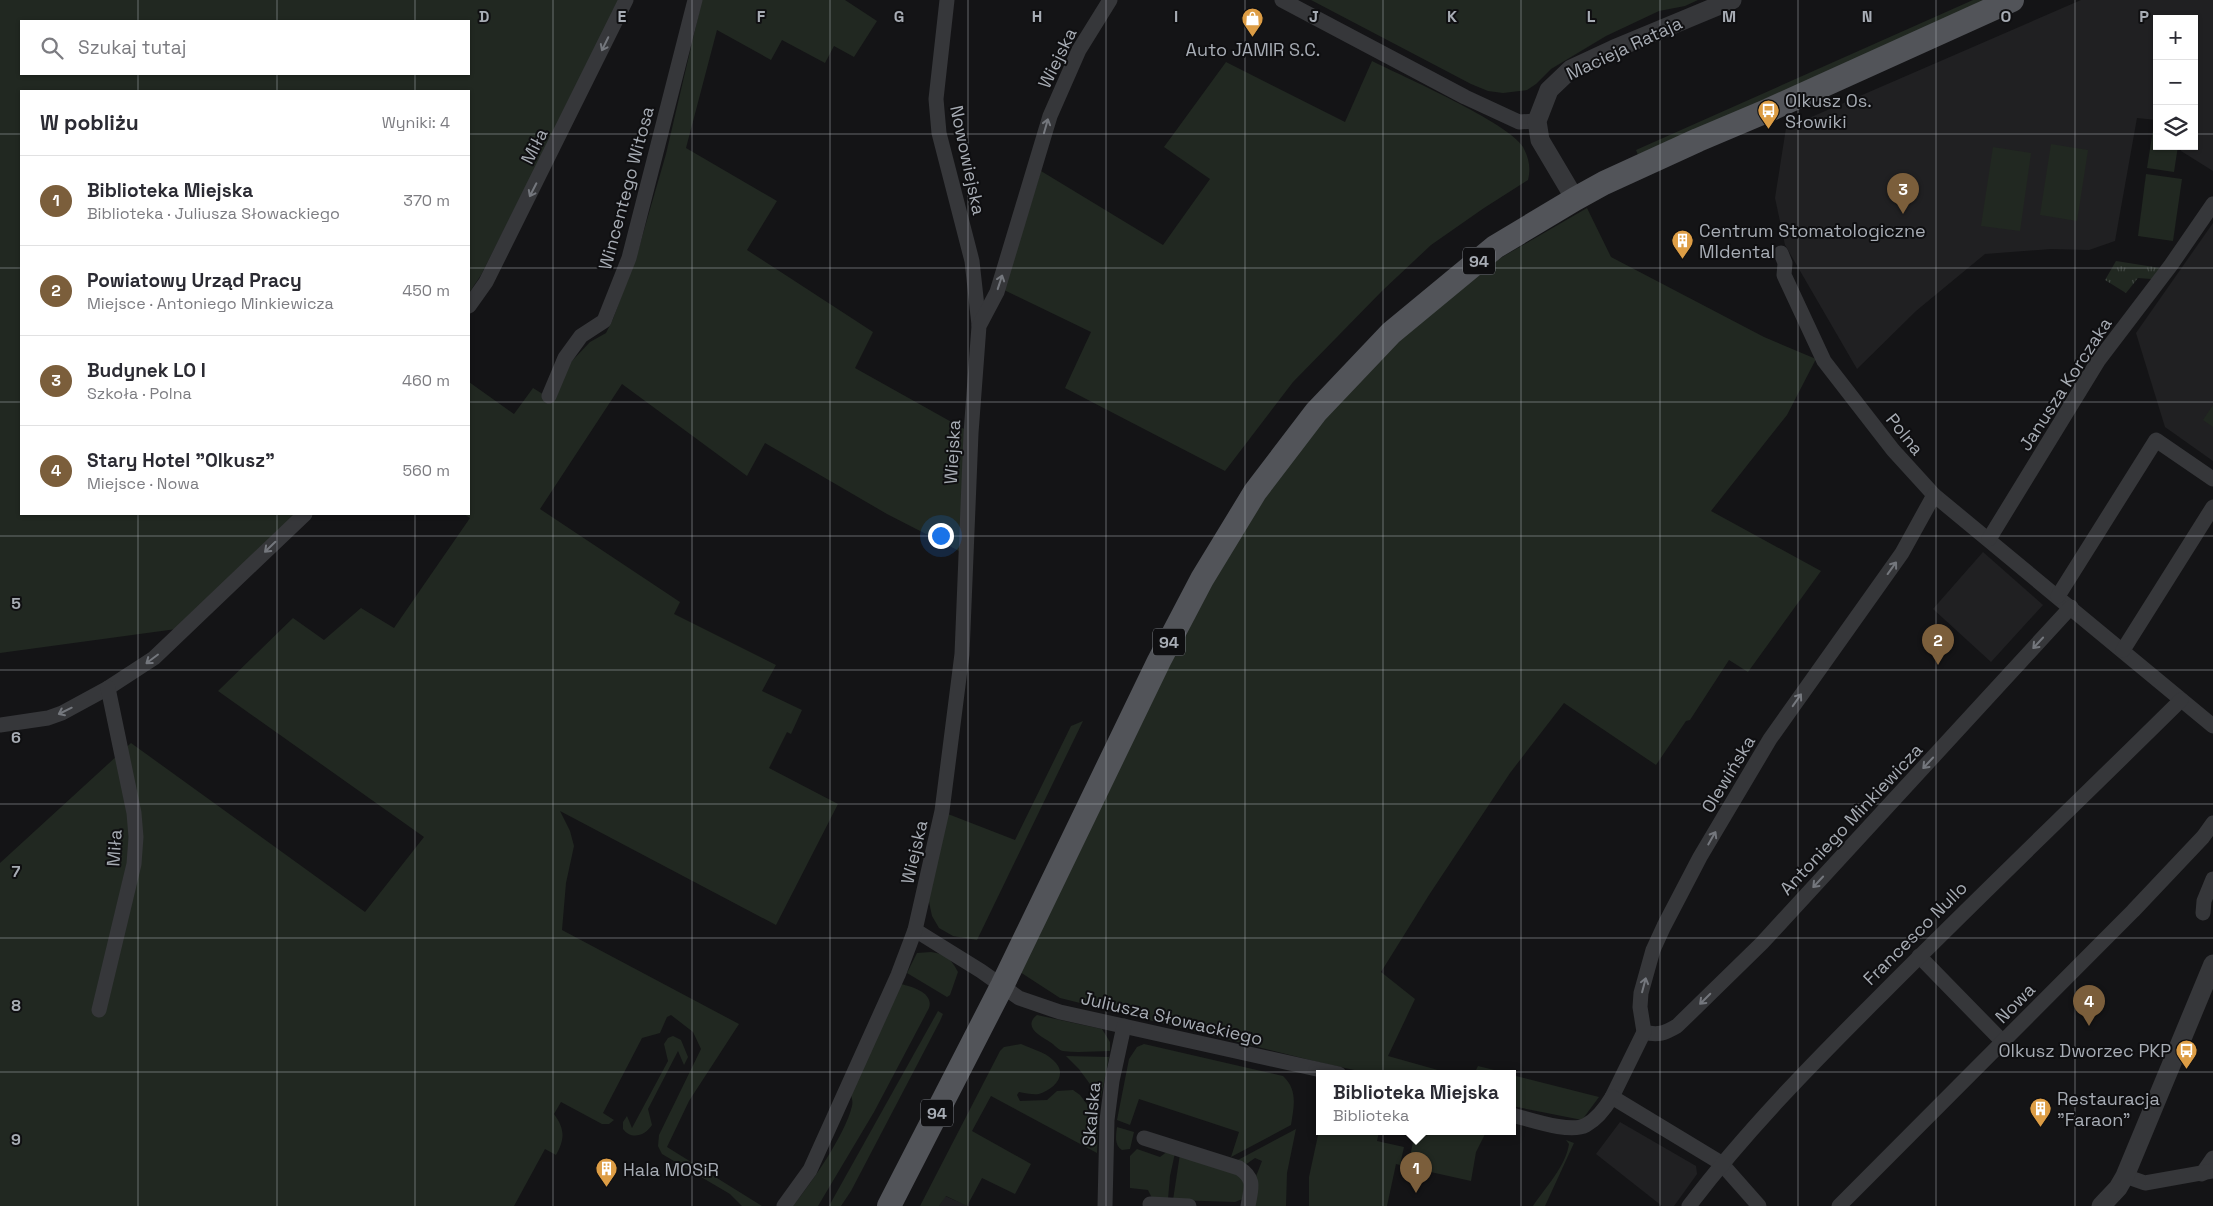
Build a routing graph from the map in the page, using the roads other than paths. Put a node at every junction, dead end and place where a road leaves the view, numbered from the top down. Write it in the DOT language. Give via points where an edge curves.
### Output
graph roads {
  1 [pos="626,0"];
  2 [pos="695,0"];
  3 [pos="947,0"];
  4 [pos="1110,0"];
  5 [pos="1282,0"];
  6 [pos="1732,0"];
  7 [pos="2012,0"];
  8 [pos="1537,121"];
  9 [pos="1575,199"];
  10 [pos="2213,204"];
  11 [pos="1781,253"];
  12 [pos="470,305"];
  13 [pos="980,326"];
  14 [pos="549,396"];
  15 [pos="2213,480"];
  16 [pos="1934,495"];
  17 [pos="2213,507"];
  18 [pos="304,515"];
  19 [pos="1989,539"];
  20 [pos="2058,596"];
  21 [pos="2071,607"];
  22 [pos="2122,650"];
  23 [pos="108,688"];
  24 [pos="2181,700"];
  25 [pos="0,725"];
  26 [pos="2213,726"];
  27 [pos="2213,823"];
  28 [pos="2213,879"];
  29 [pos="2203,913"];
  30 [pos="915,930"];
  31 [pos="1918,956"];
  32 [pos="2213,964"];
  33 [pos="1002,986"];
  34 [pos="99,1010"];
  35 [pos="1124,1026"];
  36 [pos="1644,1032"];
  37 [pos="2003,1042"];
  38 [pos="1321,1070"];
  39 [pos="1612,1097"];
  40 [pos="1516,1116"];
  41 [pos="1144,1138"];
  42 [pos="2213,1158"];
  43 [pos="1721,1163"];
  44 [pos="2208,1173"];
  45 [pos="2125,1176"];
  46 [pos="1150,1204"];
  47 [pos="784,1206"];
  48 [pos="889,1206"];
  49 [pos="1105,1206"];
  50 [pos="1189,1206"];
  51 [pos="1248,1206"];
  52 [pos="1689,1206"];
  53 [pos="1760,1206"];
  54 [pos="1839,1206"];
  55 [pos="2101,1206"];
  1 -- 12 [label="street, Miła, one-way" via="486,282"];
  2 -- 14 [label="street, Wincentego Witosa" via="629,258 604,321 581,336 565,358"];
  3 -- 13 [label="street, Nowowiejska" via="936,100 939,133 972,261"];
  13 -- 4 [label="street, Wiejska, one-way" via="1000,284 1050,116 1079,50"];
  5 -- 8 [label="street" via="1465,97 1519,122"];
  6 -- 8 [label="street, Macieja Rataja" via="1571,69 1549,90"];
  7 -- 9 [label="main road, 94" via="1698,140"];
  8 -- 9 [label="street" via="1540,140"];
  9 -- 33 [label="main road, 94" via="1495,247 1390,333 1316,412 1255,492 1202,579 1159,661"];
  10 -- 19 [label="street, Janusza Korczaka" via="2098,361"];
  11 -- 16 [label="street, Polna" via="1785,263 1784,275 1824,360 1893,450"];
  13 -- 30 [label="street, Wiejska" via="971,433 962,654 942,811"];
  15 -- 20 [label="street" via="2156,440"];
  16 -- 19 [label="street, Polna"];
  36 -- 16 [label="street, Olewińska, one-way" via="1640,1007 1653,950 1700,857 1770,739 1902,553"];
  17 -- 22 [label="street"];
  18 -- 23 [label="street, one-way" via="154,658"];
  19 -- 20 [label="street, Polna"];
  20 -- 21 [label="street, Polna"];
  21 -- 22 [label="street, Polna"];
  21 -- 36 [label="street, Antoniego Minkiewicza, one-way" via="1755,950 1677,1026 1665,1033 1654,1035"];
  22 -- 24 [label="street, Polna"];
  23 -- 25 [label="street, one-way" via="48,718"];
  23 -- 34 [label="street, Miła" via="136,837 134,864"];
  24 -- 26 [label="street, Polna"];
  24 -- 31 [label="street, Francesco Nullo"];
  27 -- 37 [label="street, Nowa" via="2133,911"];
  28 -- 29 [label="street"];
  30 -- 33 [label="street, Juliusza Słowackiego"];
  30 -- 47 [label="street, Wiejska" via="814,1162"];
  31 -- 37 [label="street"];
  31 -- 43 [label="street, Francesco Nullo"];
  32 -- 45 [label="street"];
  33 -- 35 [label="street, Juliusza Słowackiego" via="1019,998 1060,1012"];
  33 -- 48 [label="main road, 94"];
  35 -- 38 [label="street, Juliusza Słowackiego"];
  35 -- 49 [label="street, Skalska" via="1107,1120"];
  36 -- 39 [label="street"];
  37 -- 54 [label="street, Nowa"];
  39 -- 40 [label="street" via="1584,1126 1567,1128"];
  39 -- 43 [label="street"];
  41 -- 51 [label="street" via="1249,1174"];
  42 -- 44 [label="street"];
  43 -- 52 [label="street, Francesco Nullo"];
  43 -- 53 [label="street"];
  44 -- 45 [label="street" via="2145,1183"];
  45 -- 55 [label="street"];
  46 -- 50 [label="street"];
}
